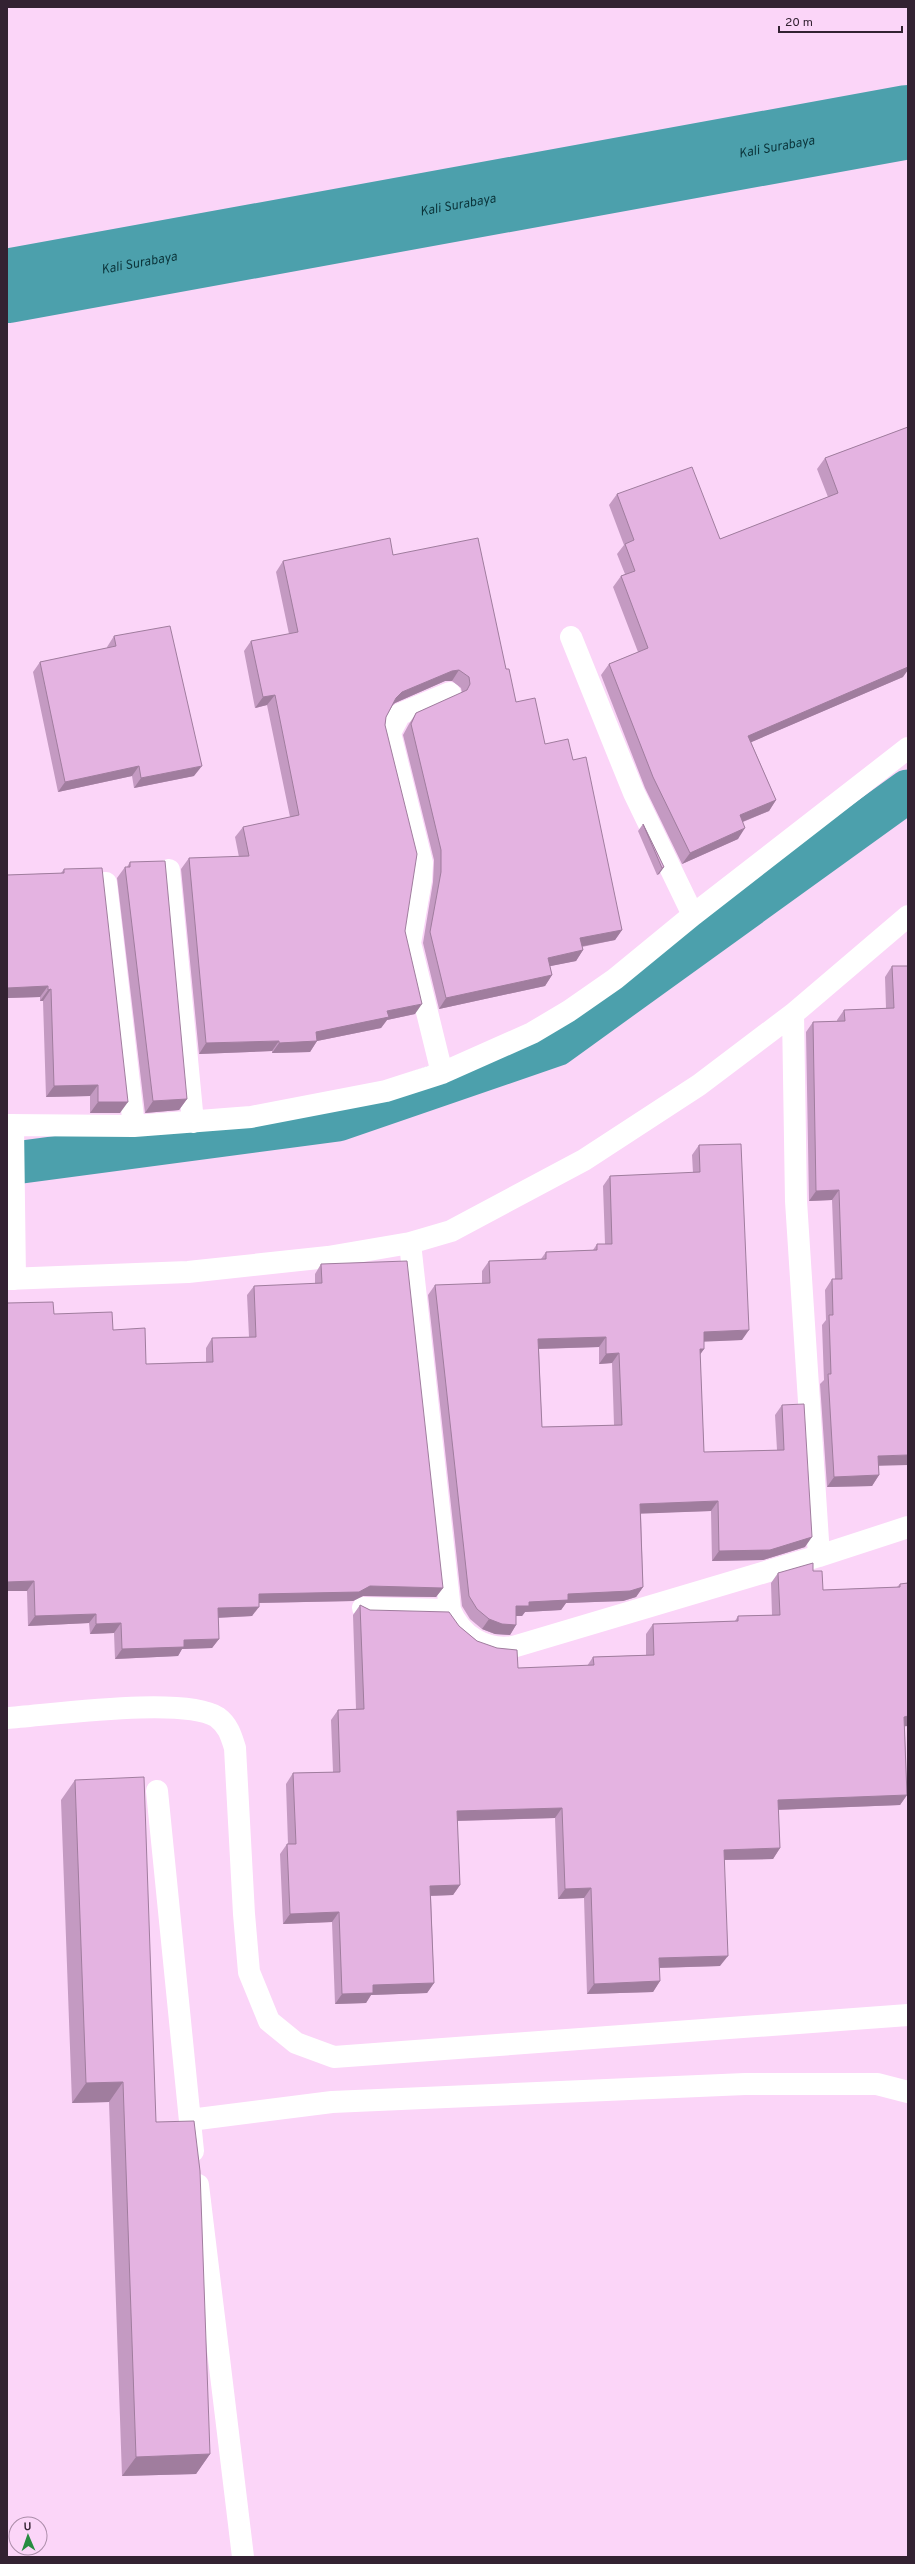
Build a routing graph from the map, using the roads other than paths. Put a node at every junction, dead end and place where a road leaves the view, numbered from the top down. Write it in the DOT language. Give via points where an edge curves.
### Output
graph roads {
  1 [pos="571,637"];
  2 [pos="450,693"];
  3 [pos="908,748"];
  4 [pos="169,870"];
  5 [pos="106,883"];
  6 [pos="693,915"];
  7 [pos="908,916"];
  8 [pos="793,1014"];
  9 [pos="442,1073"];
  10 [pos="193,1122"];
  11 [pos="134,1126"];
  12 [pos="11,1131"];
  13 [pos="410,1243"];
  14 [pos="11,1279"];
  15 [pos="908,1527"];
  16 [pos="819,1556"];
  17 [pos="363,1608"];
  18 [pos="450,1610"];
  19 [pos="7,1718"];
  20 [pos="157,1791"];
  21 [pos="908,2015"];
  22 [pos="908,2092"];
  23 [pos="190,2120"];
  24 [pos="243,2557"];
  1 -- 6 [label="street" via="634,793"];
  2 -- 9 [label="street" via="400,714 390,734 422,863 410,943"];
  3 -- 6 [label="street"];
  4 -- 10 [label="street"];
  5 -- 11 [label="street"];
  6 -- 9 [label="street" via="615,979 569,1011 526,1036"];
  7 -- 8 [label="street"];
  8 -- 13 [label="street" via="698,1085 584,1160 450,1231"];
  8 -- 16 [label="street" via="796,1201"];
  9 -- 10 [label="street" via="386,1092 347,1100 250,1117"];
  10 -- 11 [label="street"];
  11 -- 12 [label="street"];
  12 -- 14 [label="street"];
  13 -- 14 [label="street" via="328,1257 188,1272"];
  13 -- 18 [label="street"];
  15 -- 16 [label="street"];
  16 -- 18 [label="street" via="513,1647 494,1647 463,1633"];
  17 -- 18 [label="street"];
  19 -- 21 [label="street" via="136,1708 174,1708 200,1711 216,1717 228,1728 235,1748 249,1972 269,2021 296,2043 334,2057"];
  20 -- 23 [label="street"];
  22 -- 23 [label="street" via="877,2084 729,2084 332,2102"];
  23 -- 24 [label="street"];
}
